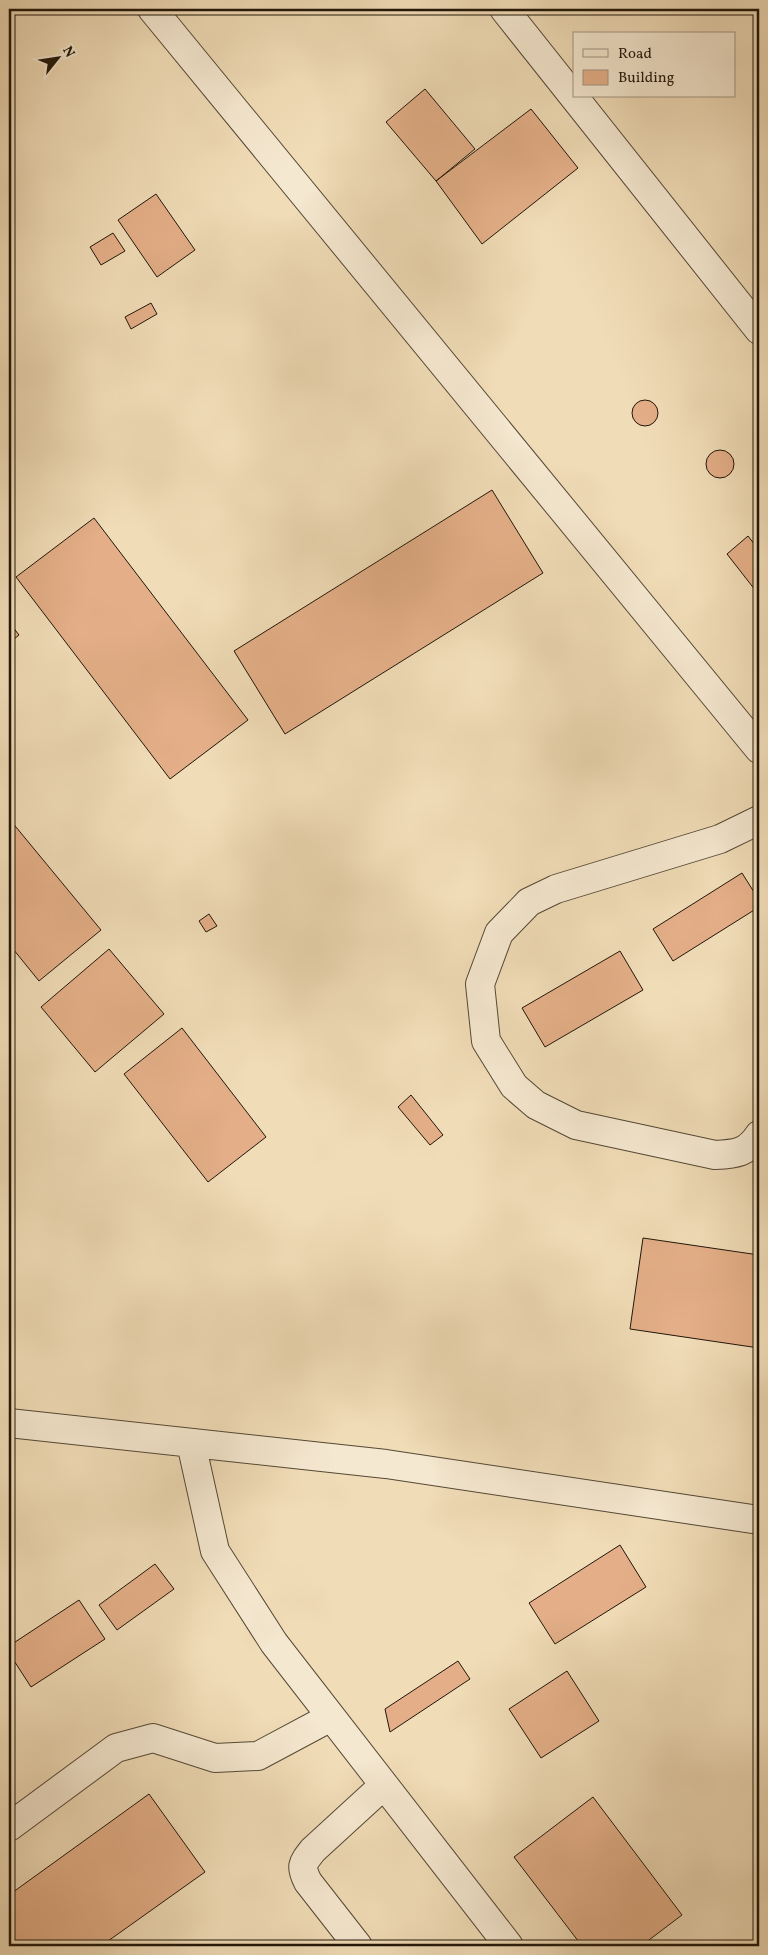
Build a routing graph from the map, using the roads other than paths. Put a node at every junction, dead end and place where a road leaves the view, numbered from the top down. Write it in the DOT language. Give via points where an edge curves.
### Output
graph roads {
  1 [pos="152,9"];
  2 [pos="504,9"];
  3 [pos="573,96"];
  4 [pos="575,98"];
  5 [pos="759,330"];
  6 [pos="759,748"];
  7 [pos="759,820"];
  8 [pos="759,1135"];
  9 [pos="9,1423"];
  10 [pos="191,1443"];
  11 [pos="759,1520"];
  12 [pos="332,1717"];
  13 [pos="384,1785"];
  14 [pos="9,1827"];
  15 [pos="358,1946"];
  16 [pos="509,1946"];
  1 -- 6 [label="street"];
  2 -- 3 [label="street"];
  4 -- 5 [label="street"];
  7 -- 8 [label="street" via="720,839 556,889 529,902 499,933 480,984 486,1041 514,1086 536,1105 576,1124 715,1155 733,1154 752,1146"];
  9 -- 10 [label="street"];
  10 -- 11 [label="street" via="386,1464"];
  10 -- 12 [label="street" via="215,1551 274,1643"];
  12 -- 13 [label="street"];
  12 -- 14 [label="street" via="258,1756 215,1758 153,1738 116,1748"];
  13 -- 15 [label="street" via="313,1850 302,1870"];
  13 -- 16 [label="street"];
}
